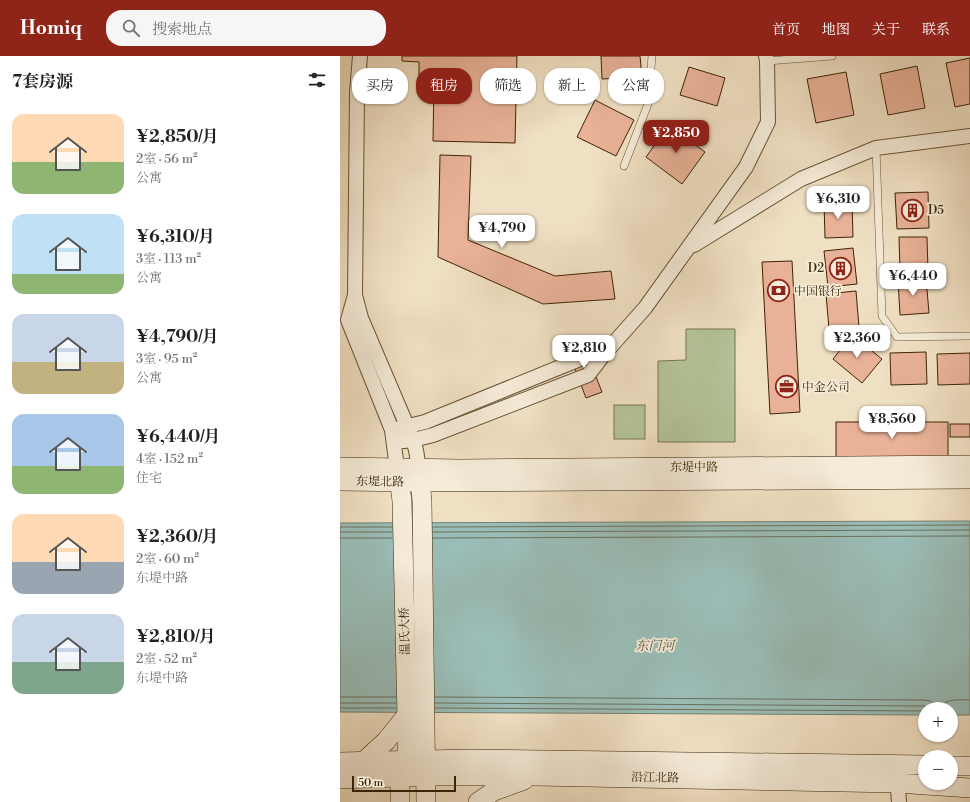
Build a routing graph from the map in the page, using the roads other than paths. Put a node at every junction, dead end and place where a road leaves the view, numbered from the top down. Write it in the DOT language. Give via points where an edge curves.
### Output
graph roads {
  1 [pos="360,56"];
  2 [pos="652,56"];
  3 [pos="832,56"];
  4 [pos="766,59"];
  5 [pos="970,136"];
  6 [pos="876,148"];
  7 [pos="624,166"];
  8 [pos="687,250"];
  9 [pos="354,295"];
  10 [pos="970,336"];
  11 [pos="605,354"];
  12 [pos="406,427"];
  13 [pos="393,436"];
  14 [pos="413,440"];
  15 [pos="970,465"];
  16 [pos="340,467"];
  17 [pos="398,475"];
  18 [pos="970,479"];
  19 [pos="340,481"];
  20 [pos="420,484"];
  21 [pos="407,715"];
  22 [pos="340,762"];
  23 [pos="363,762"];
  24 [pos="896,764"];
  25 [pos="918,765"];
  26 [pos="958,766"];
  27 [pos="970,766"];
  28 [pos="426,768"];
  29 [pos="403,769"];
  30 [pos="536,776"];
  31 [pos="340,779"];
  32 [pos="897,783"];
  33 [pos="970,788"];
  34 [pos="400,802"];
  35 [pos="426,802"];
  36 [pos="478,802"];
  37 [pos="899,802"];
  1 -- 9 [label="street" via="357,92"];
  2 -- 7 [label="lane" via="648,104"];
  3 -- 4 [label="lane"];
  4 -- 8 [label="street" via="768,122 746,167"];
  5 -- 6 [label="street"];
  6 -- 8 [label="street" via="801,178"];
  6 -- 10 [label="lane" via="882,316 897,337"];
  8 -- 11 [label="street" via="645,308"];
  9 -- 12 [label="street"];
  9 -- 13 [label="street" via="348,320"];
  11 -- 12 [label="street" via="580,359 425,422"];
  11 -- 14 [label="street" via="588,375 433,435"];
  12 -- 13 [label="street"];
  12 -- 14 [label="street"];
  13 -- 14 [label="street"];
  13 -- 17 [label="street"];
  14 -- 20 [label="street"];
  15 -- 20 [label="main road, 东堤中路"];
  16 -- 17 [label="main road, 东堤北路"];
  17 -- 19 [label="main road, 东堤北路"];
  17 -- 20 [label="main road, 东堤北路"];
  17 -- 21 [label="main road, 温氏大桥" via="402,501"];
  18 -- 20 [label="main road, 东堤中路"];
  20 -- 28 [label="main road, 温氏大桥"];
  21 -- 23 [label="main road" via="386,741"];
  21 -- 29 [label="main road, 温氏大桥"];
  22 -- 23 [label="main road, 沿江北路"];
  23 -- 29 [label="main road, 沿江北路"];
  24 -- 25 [label="main road, 沿江北路"];
  24 -- 28 [label="main road, 沿江北路" via="469,759"];
  24 -- 32 [label="street"];
  26 -- 27 [label="main road"];
  28 -- 29 [label="main road, 沿江北路"];
  28 -- 30 [label="main road, 沿江北路"];
  28 -- 35 [label="main road, 温氏大桥"];
  29 -- 31 [label="main road, 沿江北路"];
  29 -- 34 [label="main road, 温氏大桥"];
  30 -- 32 [label="main road, 沿江北路"];
  30 -- 36 [label="main road" via="494,791"];
  32 -- 33 [label="main road, 沿江北路"];
  32 -- 37 [label="street"];
}
